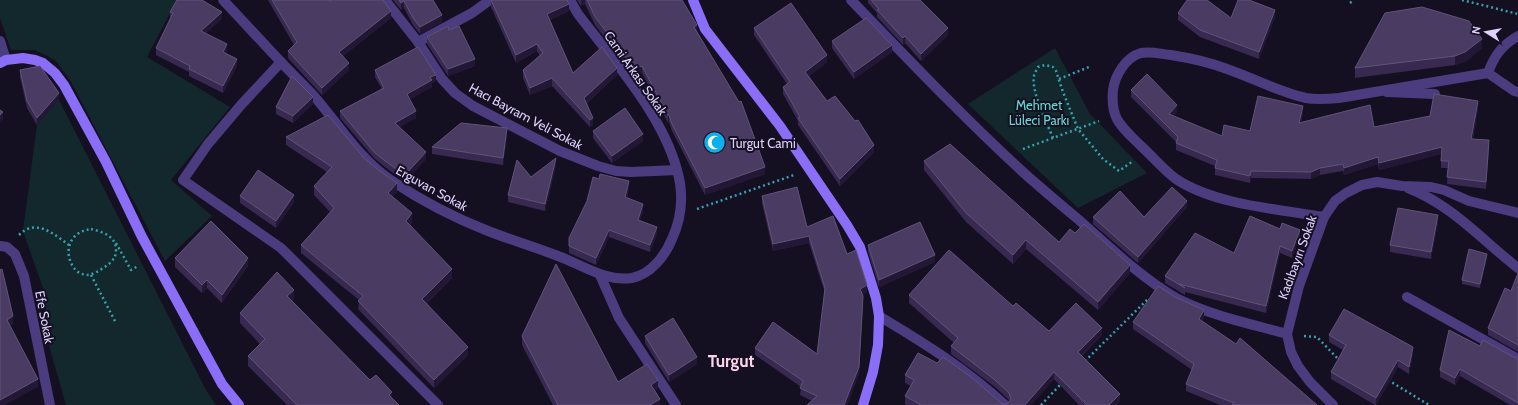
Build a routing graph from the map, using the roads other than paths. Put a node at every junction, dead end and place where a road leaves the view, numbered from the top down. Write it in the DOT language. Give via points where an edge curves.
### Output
graph roads {
  1 [pos="223,0"];
  2 [pos="385,0"];
  3 [pos="490,0"];
  4 [pos="570,0"];
  5 [pos="693,0"];
  6 [pos="851,0"];
  7 [pos="1518,36"];
  8 [pos="0,41"];
  9 [pos="418,42"];
  10 [pos="3,61"];
  11 [pos="281,62"];
  12 [pos="1488,73"];
  13 [pos="1377,92"];
  14 [pos="1518,92"];
  15 [pos="1435,94"];
  16 [pos="677,170"];
  17 [pos="1402,186"];
  18 [pos="1518,213"];
  19 [pos="1324,217"];
  20 [pos="0,246"];
  21 [pos="1518,268"];
  22 [pos="600,275"];
  23 [pos="1407,297"];
  24 [pos="879,316"];
  25 [pos="1287,334"];
  26 [pos="1518,359"];
  27 [pos="48,404"];
  28 [pos="238,405"];
  29 [pos="438,405"];
  30 [pos="676,405"];
  31 [pos="862,405"];
  32 [pos="1004,405"];
  33 [pos="1333,405"];
  1 -- 11 [label="street, Erguvan Sokak"];
  2 -- 9 [label="street, Hacı Bayram Veli Sokak"];
  3 -- 9 [label="street" via="472,13"];
  4 -- 16 [label="street, Cami Arkası Sokak" via="644,102 666,142"];
  5 -- 24 [label="main road" via="705,29 780,126 860,247"];
  6 -- 25 [label="street" via="923,75 1024,173 1160,287 1207,311"];
  7 -- 12 [label="street" via="1501,47"];
  8 -- 10 [label="street"];
  9 -- 16 [label="street, Hacı Bayram Veli Sokak" via="442,79 455,93 473,106 560,151 616,171"];
  10 -- 28 [label="main road" via="23,58 43,63 64,85 222,384"];
  11 -- 22 [label="street, Erguvan Sokak" via="305,85 368,161 390,180 444,212 561,257"];
  11 -- 29 [label="street" via="208,144 183,180 281,248"];
  12 -- 13 [label="street"];
  12 -- 14 [label="street"];
  13 -- 15 [label="street"];
  13 -- 19 [label="street" via="1322,100 1307,98 1205,61 1151,52 1131,58 1117,75 1112,102 1115,116 1122,127 1175,178 1210,195 1231,201"];
  16 -- 22 [label="street, Cami Arkası Sokak" via="681,192 680,214 668,249 648,272 634,278"];
  17 -- 18 [label="street, Kadıbayırı Sokak" via="1444,190 1469,201"];
  17 -- 19 [label="street, Kadıbayırı Sokak" via="1377,182 1362,185 1335,202"];
  17 -- 21 [label="street" via="1420,192 1455,214"];
  19 -- 25 [label="street, Kadıbayırı Sokak" via="1299,286"];
  20 -- 27 [label="street, Efe Sokak" via="7,247 15,254 24,276"];
  22 -- 30 [label="street" via="619,318"];
  23 -- 26 [label="street"];
  24 -- 31 [label="main road" via="878,345 873,372"];
  24 -- 32 [label="street" via="935,350"];
  25 -- 33 [label="street, Kadıbayırı Sokak" via="1291,352 1298,366"];
}
